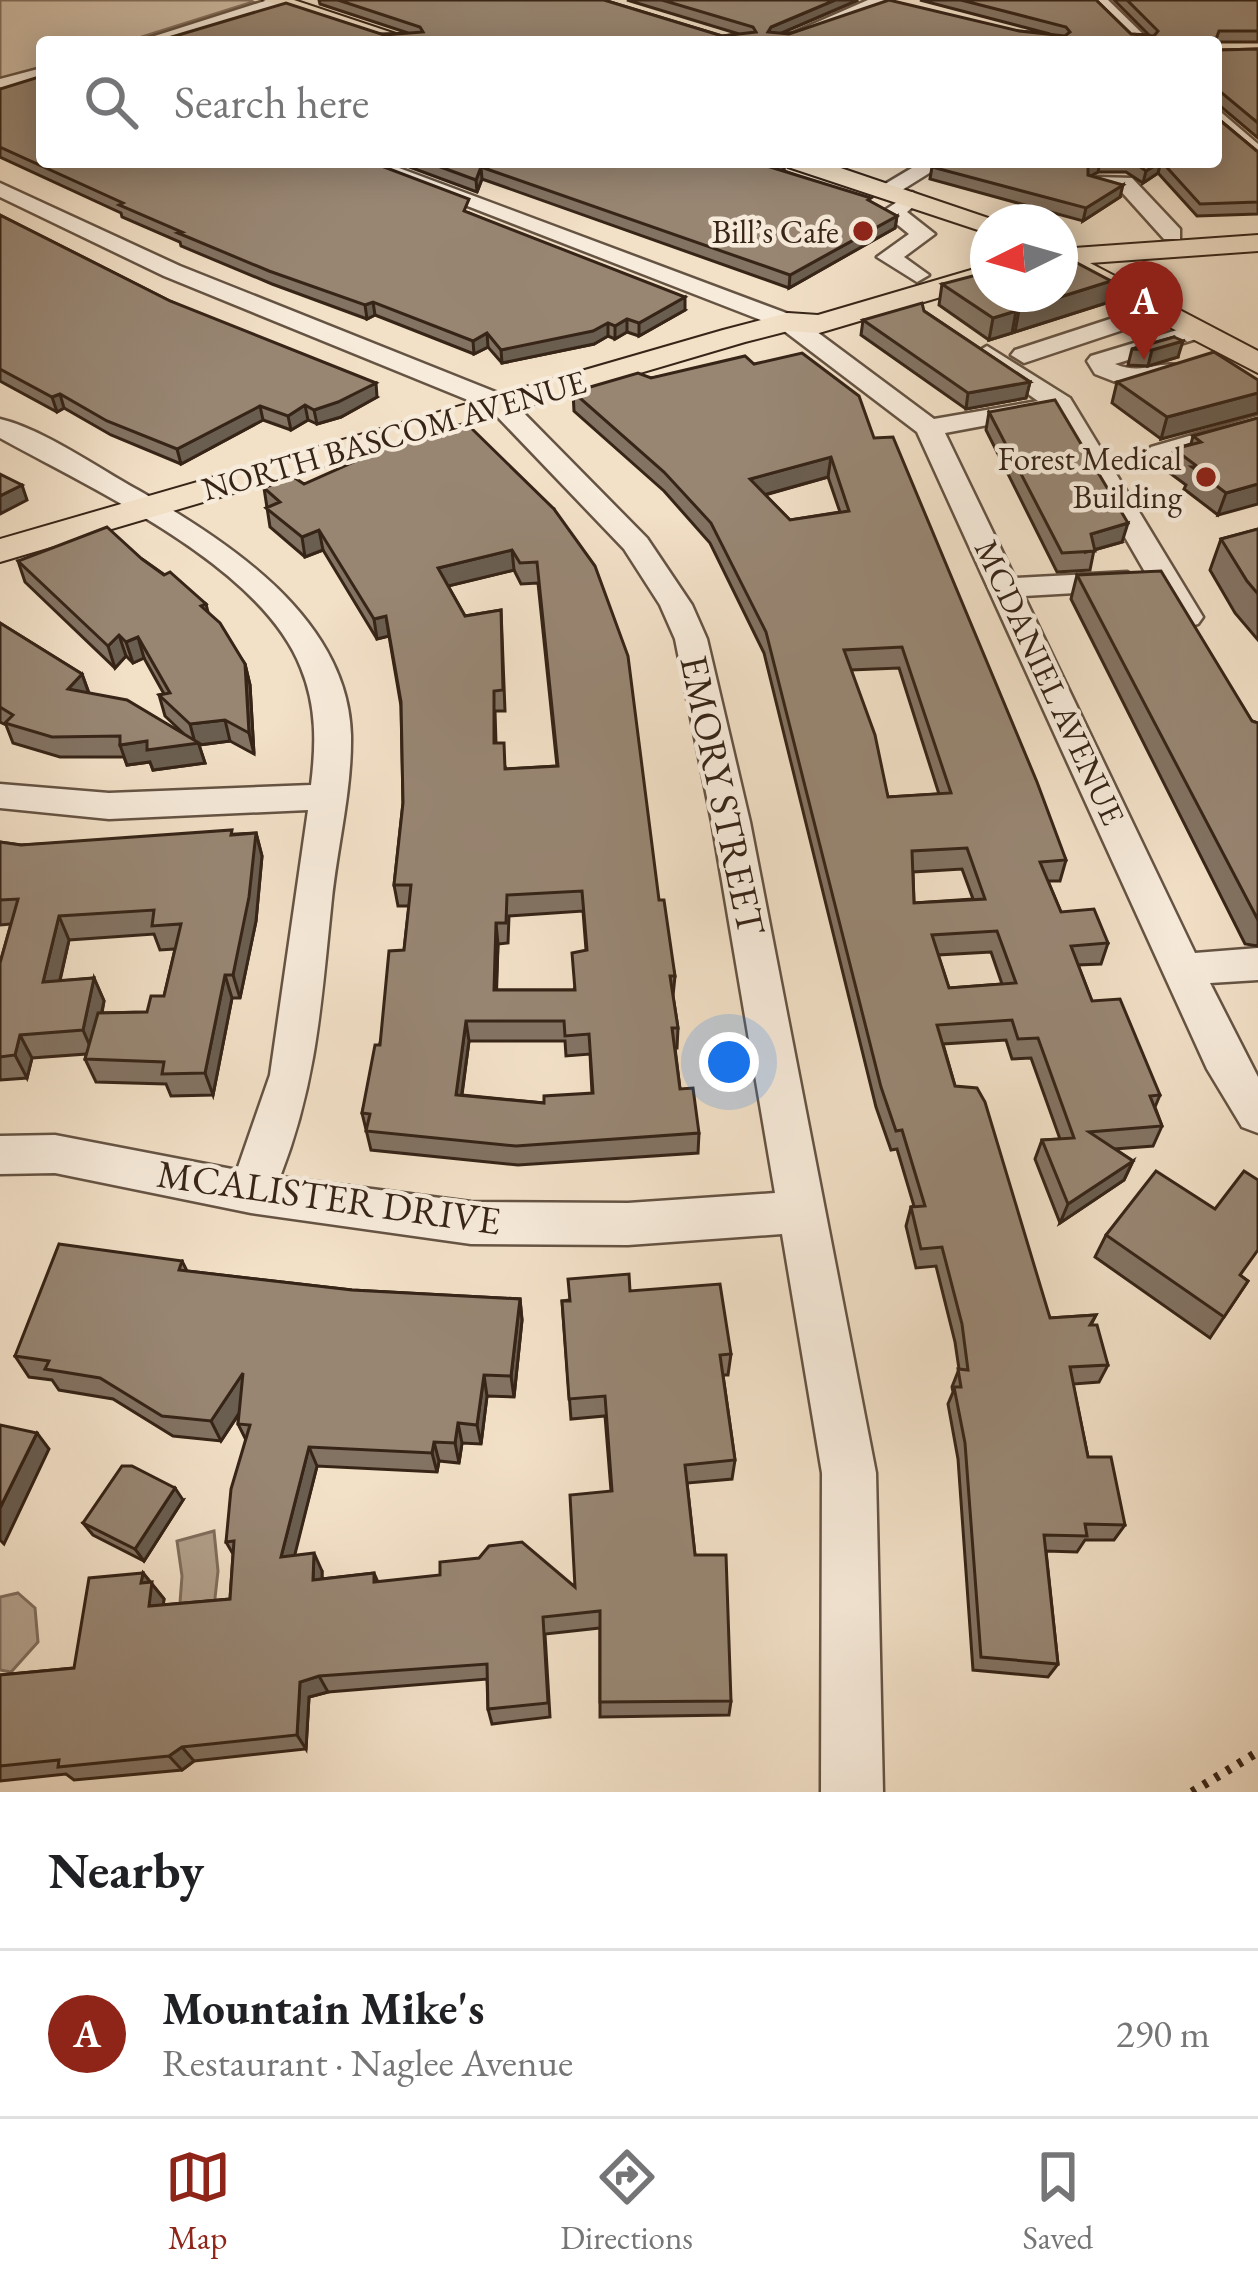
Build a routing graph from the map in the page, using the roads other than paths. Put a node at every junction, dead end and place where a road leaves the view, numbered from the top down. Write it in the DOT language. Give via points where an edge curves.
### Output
graph roads {
  1 [pos="882,0"];
  2 [pos="1098,0"];
  3 [pos="276,1"];
  4 [pos="904,5"];
  5 [pos="164,36"];
  6 [pos="390,36"];
  7 [pos="795,36"];
  8 [pos="1136,36"];
  9 [pos="36,75"];
  10 [pos="0,86"];
  11 [pos="1258,130"];
  12 [pos="1225,131"];
  13 [pos="1258,155"];
  14 [pos="380,168"];
  15 [pos="827,168"];
  16 [pos="930,168"];
  17 [pos="1098,183"];
  18 [pos="0,190"];
  19 [pos="899,194"];
  20 [pos="953,211"];
  21 [pos="970,217"];
  22 [pos="1258,231"];
  23 [pos="1172,234"];
  24 [pos="1258,243"];
  25 [pos="1078,250"];
  26 [pos="1078,251"];
  27 [pos="970,259"];
  28 [pos="1078,259"];
  29 [pos="1078,261"];
  30 [pos="957,263"];
  31 [pos="917,275"];
  32 [pos="970,279"];
  33 [pos="1078,279"];
  34 [pos="1116,288"];
  35 [pos="1159,310"];
  36 [pos="788,322"];
  37 [pos="1197,331"];
  38 [pos="969,342"];
  39 [pos="1251,353"];
  40 [pos="1024,355"];
  41 [pos="499,403"];
  42 [pos="1061,404"];
  43 [pos="1258,424"];
  44 [pos="0,427"];
  45 [pos="929,428"];
  46 [pos="1161,453"];
  47 [pos="147,508"];
  48 [pos="0,551"];
  49 [pos="1166,580"];
  50 [pos="1007,588"];
  51 [pos="1200,638"];
  52 [pos="0,796"];
  53 [pos="325,796"];
  54 [pos="1258,964"];
  55 [pos="1182,970"];
  56 [pos="1258,1114"];
  57 [pos="0,1155"];
  58 [pos="251,1193"];
  59 [pos="802,1212"];
  60 [pos="852,1792"];
  1 -- 4 [label="street"];
  1 -- 7 [label="street"];
  2 -- 8 [label="street"];
  3 -- 5 [label="street"];
  3 -- 6 [label="main road"];
  9 -- 10 [label="street"];
  11 -- 12 [label="street"];
  12 -- 13 [label="street"];
  14 -- 36 [label="street, MCDANIEL AVENUE"];
  15 -- 19 [label="main road"];
  16 -- 19 [label="street"];
  17 -- 23 [label="street" via="1125,182"];
  18 -- 41 [label="street, EMORY STREET" via="172,271"];
  19 -- 20 [label="main road"];
  19 -- 31 [label="street" via="893,212 924,234 888,257"];
  20 -- 21 [label="main road"];
  20 -- 30 [label="main road" via="970,239"];
  22 -- 23 [label="main road"];
  23 -- 25 [label="main road"];
  24 -- 26 [label="main road"];
  27 -- 30 [label="main road, NORTH BASCOM AVENUE"];
  28 -- 39 [label="main road"];
  29 -- 34 [label="main road"];
  30 -- 31 [label="main road, NORTH BASCOM AVENUE"];
  31 -- 36 [label="main road, NORTH BASCOM AVENUE" via="795,310"];
  32 -- 36 [label="main road, NORTH BASCOM AVENUE" via="819,324"];
  33 -- 34 [label="main road"];
  34 -- 35 [label="main road"];
  35 -- 37 [label="main road"];
  35 -- 40 [label="street"];
  36 -- 41 [label="main road, NORTH BASCOM AVENUE"];
  36 -- 45 [label="street, MCDANIEL AVENUE"];
  37 -- 39 [label="main road"];
  37 -- 39 [label="street" via="1100,362 1131,380"];
  38 -- 42 [label="street"];
  41 -- 47 [label="main road, NORTH BASCOM AVENUE"];
  41 -- 59 [label="street, EMORY STREET" via="636,544 691,640"];
  42 -- 45 [label="street"];
  42 -- 49 [label="street"];
  43 -- 46 [label="street"];
  44 -- 47 [label="street"];
  45 -- 50 [label="street, MCDANIEL AVENUE"];
  47 -- 48 [label="main road, NORTH BASCOM AVENUE"];
  47 -- 53 [label="street" via="262,588 291,618 315,658 333,718"];
  49 -- 50 [label="street"];
  49 -- 51 [label="street"];
  50 -- 55 [label="street, MCDANIEL AVENUE"];
  52 -- 53 [label="street" via="110,806"];
  53 -- 58 [label="street" via="287,1096"];
  54 -- 55 [label="street"];
  55 -- 56 [label="street, MCDANIEL AVENUE"];
  57 -- 58 [label="street, MCALISTER DRIVE" via="56,1154"];
  58 -- 59 [label="street, MCALISTER DRIVE" via="471,1222 628,1224"];
  59 -- 60 [label="street, EMORY STREET" via="849,1473"];
}
